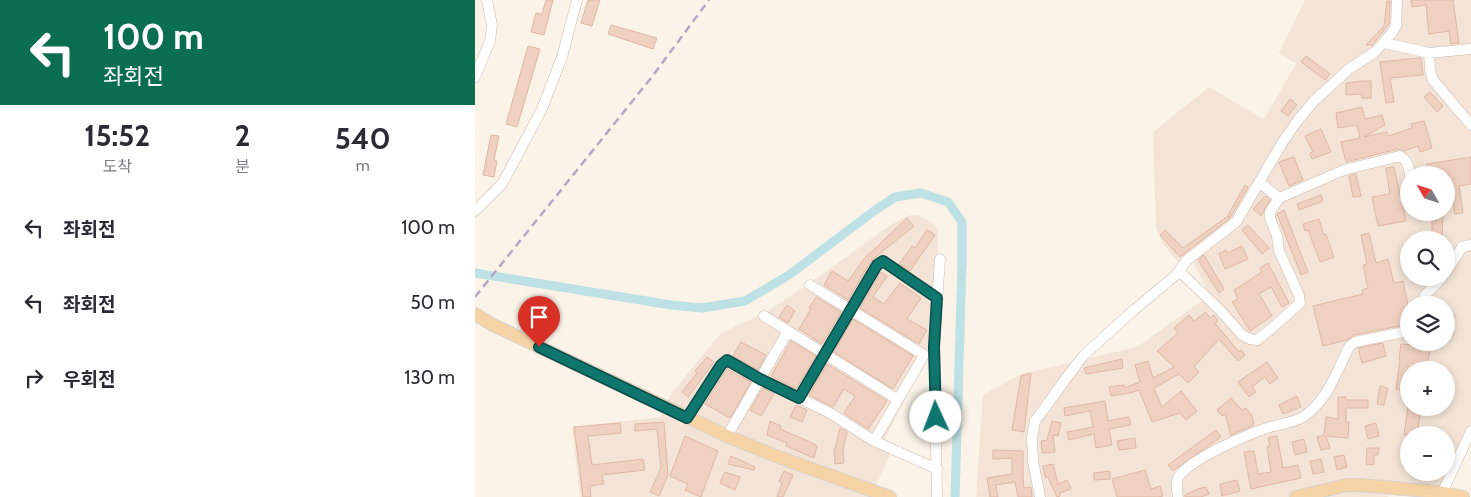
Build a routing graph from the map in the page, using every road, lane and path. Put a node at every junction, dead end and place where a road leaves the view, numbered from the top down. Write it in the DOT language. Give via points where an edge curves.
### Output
graph roads {
  1 [pos="487,0"];
  2 [pos="577,0"];
  3 [pos="1397,0"];
  4 [pos="1385,43"];
  5 [pos="1471,49"];
  6 [pos="1429,53"];
  7 [pos="475,75"];
  8 [pos="1471,125"];
  9 [pos="1408,166"];
  10 [pos="1260,183"];
  11 [pos="1279,198"];
  12 [pos="475,211"];
  13 [pos="1471,245"];
  14 [pos="1455,258"];
  15 [pos="940,259"];
  16 [pos="1179,271"];
  17 [pos="810,285"];
  18 [pos="1434,286"];
  19 [pos="1425,296"];
  20 [pos="937,298"];
  21 [pos="851,310"];
  22 [pos="475,314"];
  23 [pos="764,316"];
  24 [pos="787,331"];
  25 [pos="1400,334"];
  26 [pos="825,354"];
  27 [pos="760,379"];
  28 [pos="799,398"];
  29 [pos="897,399"];
  30 [pos="687,418"];
  31 [pos="1471,431"];
  32 [pos="727,436"];
  33 [pos="874,441"];
  34 [pos="937,469"];
  35 [pos="1383,492"];
  36 [pos="1442,493"];
  37 [pos="890,497"];
  38 [pos="937,497"];
  39 [pos="1040,497"];
  40 [pos="1178,497"];
  41 [pos="1296,497"];
  42 [pos="1463,497"];
  1 -- 7 [label="street" via="492,25 490,42"];
  2 -- 12 [label="street" via="562,57 542,109 502,184"];
  3 -- 4 [label="street" via="1396,26"];
  4 -- 6 [label="street"];
  4 -- 10 [label="street" via="1349,69 1303,113"];
  5 -- 6 [label="street"];
  6 -- 8 [label="street" via="1433,80"];
  9 -- 11 [label="street" via="1399,156 1345,170"];
  10 -- 11 [label="street"];
  10 -- 16 [label="street" via="1236,222 1187,260"];
  11 -- 16 [label="street" via="1270,218 1300,303 1257,340 1250,340 1242,334"];
  13 -- 14 [label="street" via="1462,247"];
  15 -- 20 [label="street"];
  16 -- 39 [label="street" via="1084,355 1035,421 1033,460"];
  17 -- 21 [label="street"];
  18 -- 19 [label="street"];
  20 -- 21 [label="street" via="883,261 877,265"];
  20 -- 34 [label="street" via="934,347"];
  21 -- 26 [label="street"];
  21 -- 29 [label="street" via="924,355"];
  22 -- 30 [label="main road"];
  23 -- 24 [label="street"];
  24 -- 26 [label="street"];
  24 -- 27 [label="street"];
  25 -- 40 [label="street" via="1355,342 1349,347 1321,402 1310,412 1294,421 1265,428 1228,443 1190,466 1179,476"];
  26 -- 28 [label="street"];
  26 -- 29 [label="street"];
  27 -- 28 [label="street"];
  27 -- 30 [label="street" via="727,360"];
  27 -- 32 [label="street"];
  28 -- 33 [label="street"];
  29 -- 33 [label="street"];
  30 -- 32 [label="main road"];
  31 -- 36 [label="street"];
  32 -- 37 [label="main road"];
  33 -- 34 [label="street"];
  34 -- 38 [label="street"];
  35 -- 36 [label="main road"];
  35 -- 41 [label="main road" via="1347,485"];
  36 -- 42 [label="main road"];
}
